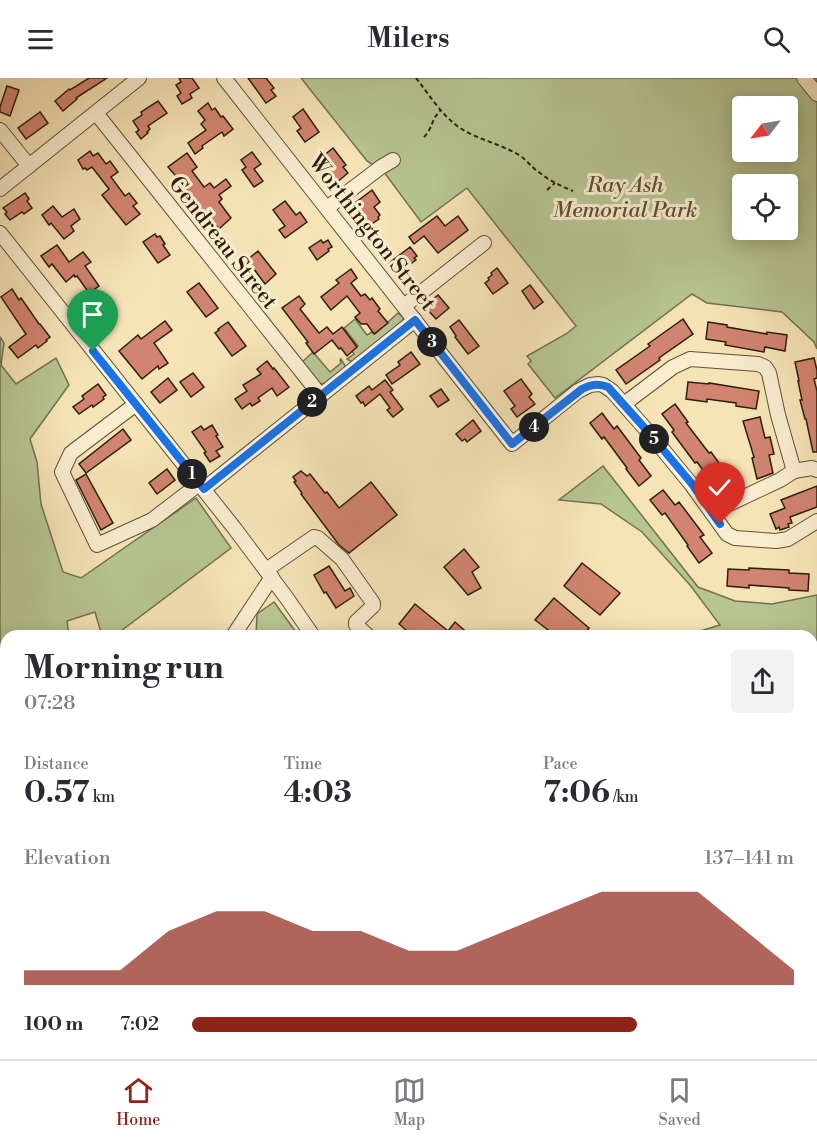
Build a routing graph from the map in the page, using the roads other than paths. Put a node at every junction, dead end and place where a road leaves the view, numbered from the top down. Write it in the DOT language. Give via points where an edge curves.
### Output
graph roads {
  1 [pos="139,78"];
  2 [pos="224,78"];
  3 [pos="804,78"];
  4 [pos="817,94"];
  5 [pos="96,113"];
  6 [pos="0,130"];
  7 [pos="393,160"];
  8 [pos="29,166"];
  9 [pos="0,189"];
  10 [pos="327,208"];
  11 [pos="0,233"];
  12 [pos="484,243"];
  13 [pos="404,306"];
  14 [pos="415,320"];
  15 [pos="321,396"];
  16 [pos="136,404"];
  17 [pos="624,405"];
  18 [pos="817,470"];
  19 [pos="794,471"];
  20 [pos="202,487"];
  21 [pos="712,512"];
  22 [pos="817,522"];
  23 [pos="269,574"];
  24 [pos="236,630"];
  25 [pos="309,630"];
  26 [pos="361,630"];
  1 -- 5 [label="street"];
  2 -- 10 [label="street, Worthington Street"];
  3 -- 4 [label="street"];
  5 -- 8 [label="street"];
  5 -- 15 [label="street, Gendreau Street"];
  6 -- 8 [label="street"];
  7 -- 10 [label="street"];
  8 -- 9 [label="street"];
  10 -- 13 [label="street, Worthington Street"];
  11 -- 16 [label="street"];
  12 -- 13 [label="street"];
  13 -- 14 [label="street, Worthington Street"];
  14 -- 15 [label="street"];
  14 -- 17 [label="street, Worthington Street" via="512,444 590,385 603,385"];
  15 -- 20 [label="street"];
  16 -- 20 [label="street"];
  16 -- 20 [label="street" via="71,453 62,472 97,545 152,520"];
  17 -- 19 [label="street" via="673,367 690,359 758,364 769,373"];
  17 -- 21 [label="street"];
  18 -- 19 [label="street"];
  19 -- 21 [label="street"];
  20 -- 23 [label="street"];
  21 -- 22 [label="street" via="727,534 735,538 789,539"];
  23 -- 24 [label="street"];
  23 -- 25 [label="street"];
  23 -- 26 [label="street" via="318,538 342,559 373,603 356,622"];
}
